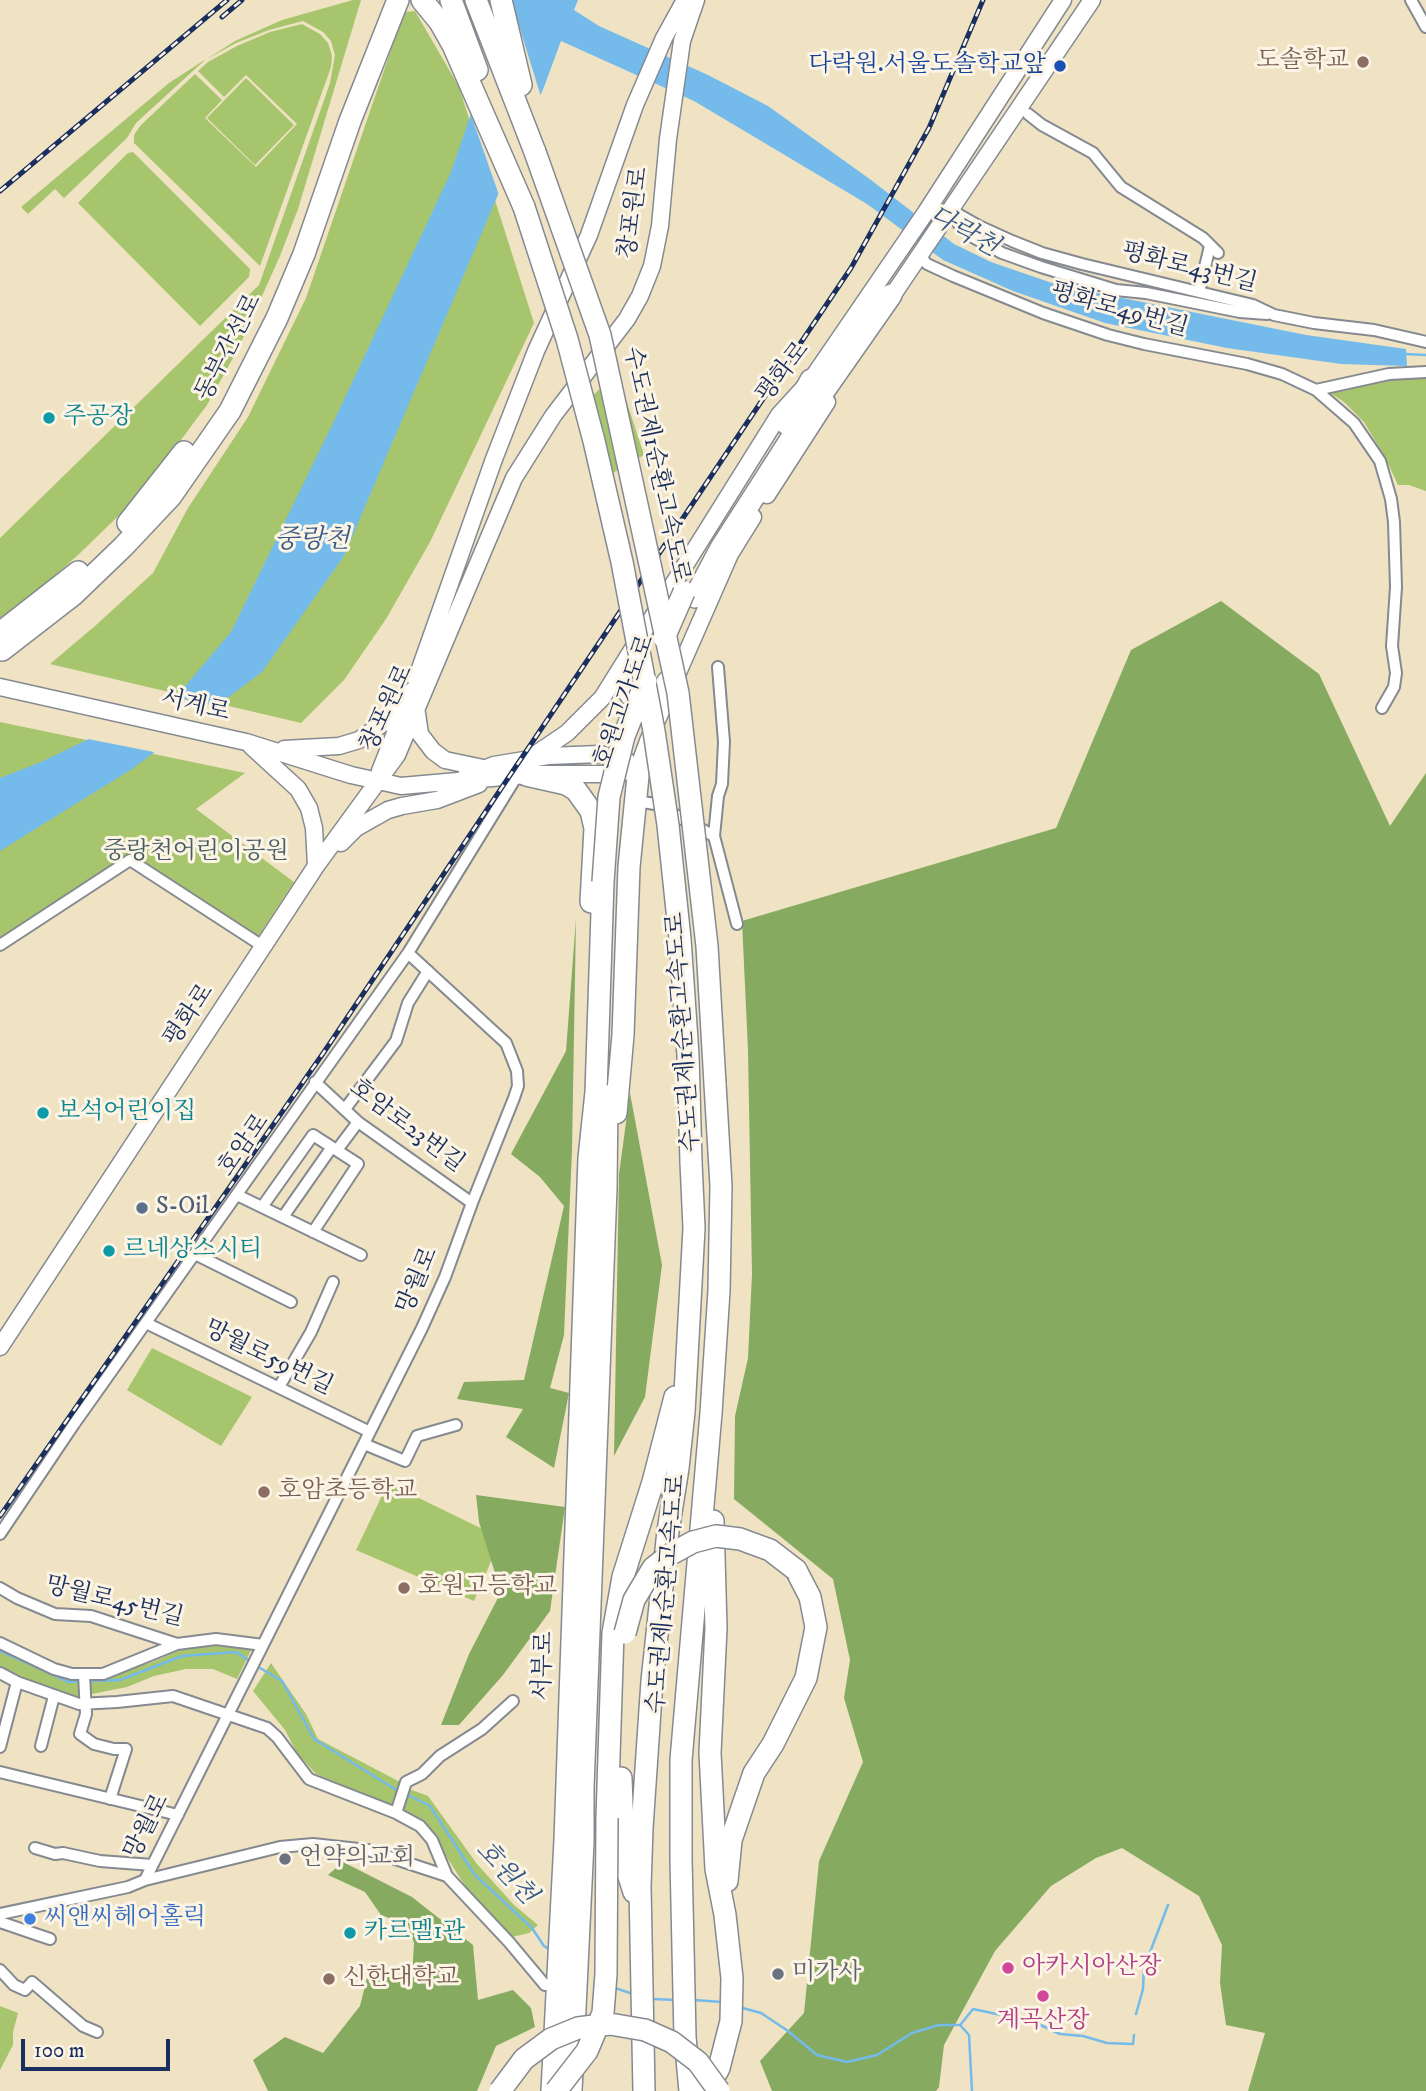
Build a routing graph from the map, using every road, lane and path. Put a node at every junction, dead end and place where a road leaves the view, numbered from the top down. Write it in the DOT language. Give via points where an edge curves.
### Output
graph roads {
  1 [pos="382,0"];
  2 [pos="398,0"];
  3 [pos="422,0"];
  4 [pos="451,0"];
  5 [pos="476,0"];
  6 [pos="501,0"];
  7 [pos="685,0"];
  8 [pos="696,0"];
  9 [pos="1063,0"];
  10 [pos="1092,0"];
  11 [pos="1411,0"];
  12 [pos="1426,27"];
  13 [pos="1028,114"];
  14 [pos="535,152"];
  15 [pos="524,207"];
  16 [pos="945,215"];
  17 [pos="919,254"];
  18 [pos="1199,292"];
  19 [pos="891,296"];
  20 [pos="1274,315"];
  21 [pos="1426,342"];
  22 [pos="1426,372"];
  23 [pos="811,380"];
  24 [pos="1316,390"];
  25 [pos="689,594"];
  26 [pos="1,642"];
  27 [pos="632,650"];
  28 [pos="718,667"];
  29 [pos="680,669"];
  30 [pos="0,687"];
  31 [pos="414,699"];
  32 [pos="1382,708"];
  33 [pos="246,742"];
  34 [pos="270,749"];
  35 [pos="639,766"];
  36 [pos="529,771"];
  37 [pos="487,774"];
  38 [pos="377,782"];
  39 [pos="636,801"];
  40 [pos="595,828"];
  41 [pos="632,836"];
  42 [pos="714,836"];
  43 [pos="316,866"];
  44 [pos="608,883"];
  45 [pos="737,924"];
  46 [pos="0,945"];
  47 [pos="264,947"];
  48 [pos="408,953"];
  49 [pos="428,971"];
  50 [pos="315,1082"];
  51 [pos="345,1110"];
  52 [pos="358,1122"];
  53 [pos="334,1148"];
  54 [pos="589,1158"];
  55 [pos="606,1188"];
  56 [pos="237,1195"];
  57 [pos="472,1203"];
  58 [pos="262,1207"];
  59 [pos="283,1217"];
  60 [pos="313,1232"];
  61 [pos="195,1254"];
  62 [pos="361,1255"];
  63 [pos="333,1282"];
  64 [pos="291,1302"];
  65 [pos="146,1323"];
  66 [pos="689,1344"];
  67 [pos="0,1347"];
  68 [pos="279,1387"];
  69 [pos="711,1413"];
  70 [pos="456,1425"];
  71 [pos="370,1432"];
  72 [pos="364,1444"];
  73 [pos="0,1534"];
  74 [pos="0,1588"];
  75 [pos="0,1643"];
  76 [pos="177,1644"];
  77 [pos="263,1644"];
  78 [pos="0,1672"];
  79 [pos="84,1674"];
  80 [pos="17,1682"];
  81 [pos="54,1696"];
  82 [pos="513,1702"];
  83 [pos="85,1704"];
  84 [pos="228,1716"];
  85 [pos="41,1746"];
  86 [pos="0,1747"];
  87 [pos="0,1772"];
  88 [pos="110,1799"];
  89 [pos="396,1813"];
  90 [pos="178,1815"];
  91 [pos="574,1841"];
  92 [pos="36,1848"];
  93 [pos="152,1865"];
  94 [pos="447,1876"];
  95 [pos="145,1880"];
  96 [pos="723,1884"];
  97 [pos="0,1914"];
  98 [pos="642,1917"];
  99 [pos="0,1922"];
  100 [pos="50,1939"];
  101 [pos="0,1970"];
  102 [pos="545,1985"];
  103 [pos="97,2032"];
  104 [pos="563,2058"];
  105 [pos="500,2091"];
  106 [pos="554,2091"];
  107 [pos="571,2091"];
  108 [pos="644,2091"];
  109 [pos="690,2091"];
  110 [pos="706,2091"];
  111 [pos="719,2091"];
  1 -- 26 [label="highway, 동부간선로" via="269,306 215,409 170,473 120,532"];
  2 -- 26 [label="highway, 동부간선로" via="304,254 230,411 152,517 73,595"];
  3 -- 15 [label="highway" via="453,45"];
  4 -- 15 [label="highway, 수도권제1순환고속도로"];
  5 -- 14 [label="highway, 수도권제1순환고속도로"];
  6 -- 14 [label="highway"];
  7 -- 31 [label="main road, 창포원로" via="635,105 589,235 536,351"];
  8 -- 31 [label="main road, 창포원로" via="682,41 660,226 640,296 514,478"];
  9 -- 23 [label="main road, 평화로"];
  10 -- 16 [label="main road, 평화로"];
  11 -- 12 [label="street"];
  13 -- 18 [label="street" via="1093,153 1121,187 1214,249"];
  14 -- 69 [label="highway, 수도권제1순환고속도로, bridge" via="600,335 678,694 706,933 721,1186"];
  15 -- 66 [label="highway, 수도권제1순환고속도로, bridge" via="594,440 622,562 668,825 688,1055 694,1228"];
  16 -- 17 [label="main road, 평화로"];
  16 -- 18 [label="street, 평화로43번길" via="1042,253"];
  16 -- 20 [label="street" via="1002,253 1116,290"];
  17 -- 19 [label="main road, 평화로"];
  17 -- 24 [label="street, 평화로49번길" via="926,264 1043,313 1108,335 1247,364"];
  18 -- 20 [label="street, 평화로43번길"];
  19 -- 25 [label="highway, 호원고가도로"];
  19 -- 29 [label="main road, 평화로" via="730,554"];
  20 -- 21 [label="street, 평화로43번길"];
  22 -- 24 [label="street" via="1389,374"];
  23 -- 25 [label="highway, 호원고가도로" via="710,544"];
  23 -- 27 [label="main road, 평화로" via="779,415"];
  24 -- 32 [label="street, 평화로49번길" via="1362,434 1380,461 1391,499 1396,673"];
  25 -- 44 [label="highway, 호원고가도로, bridge" via="628,766"];
  27 -- 29 [label="main road" via="625,691 634,702 650,704"];
  27 -- 36 [label="main road, 평화로" via="602,698"];
  28 -- 42 [label="street" via="724,742"];
  29 -- 35 [label="main road, 평화로"];
  30 -- 33 [label="main road, 서계로"];
  31 -- 34 [label="main road" via="359,740 339,746"];
  31 -- 37 [label="main road" via="420,734 433,751 445,760"];
  31 -- 38 [label="main road, 창포원로" via="385,753"];
  33 -- 34 [label="main road, 서계로"];
  33 -- 43 [label="main road" via="298,789 309,807"];
  34 -- 38 [label="main road, 서계로"];
  35 -- 36 [label="main road, 평화로" via="618,774"];
  35 -- 36 [label="main road" via="608,755 548,756 562,767"];
  35 -- 39 [label="highway"];
  36 -- 37 [label="main road, 평화로"];
  36 -- 40 [label="highway" via="576,790 591,810"];
  36 -- 48 [label="street, 호암로"];
  37 -- 38 [label="main road, 평화로" via="430,785"];
  37 -- 43 [label="main road" via="437,800 388,810 356,828"];
  38 -- 43 [label="main road, 평화로"];
  39 -- 41 [label="highway"];
  39 -- 42 [label="street" via="655,804"];
  40 -- 41 [label="highway" via="602,823 622,823"];
  40 -- 54 [label="highway" via="584,1022"];
  41 -- 55 [label="highway" via="623,1035"];
  42 -- 45 [label="street"];
  43 -- 47 [label="main road, 평화로"];
  44 -- 54 [label="highway, 호원고가도로"];
  44 -- 55 [label="highway, 호원고가도로"];
  46 -- 47 [label="street" via="131,860"];
  47 -- 67 [label="main road, 평화로"];
  48 -- 49 [label="street, 망월로"];
  48 -- 50 [label="street, 호암로"];
  49 -- 51 [label="street" via="408,1003 396,1041"];
  49 -- 57 [label="street, 망월로" via="506,1043 517,1071 514,1098"];
  50 -- 51 [label="street, 호암로23번길"];
  50 -- 56 [label="street, 호암로"];
  51 -- 52 [label="street, 호암로23번길"];
  52 -- 53 [label="street"];
  52 -- 57 [label="street, 호암로23번길"];
  53 -- 58 [label="street" via="313,1135"];
  53 -- 59 [label="street"];
  53 -- 60 [label="street" via="358,1164"];
  54 -- 91 [label="highway, 서부로"];
  55 -- 91 [label="highway, 서부로" via="583,1787"];
  56 -- 58 [label="street"];
  56 -- 61 [label="street, 호암로"];
  57 -- 71 [label="street, 망월로" via="445,1277"];
  58 -- 59 [label="street"];
  59 -- 60 [label="street"];
  60 -- 62 [label="street"];
  61 -- 64 [label="street"];
  61 -- 65 [label="street, 호암로"];
  63 -- 68 [label="street"];
  65 -- 68 [label="street, 망월로59번길"];
  65 -- 73 [label="street, 호암로"];
  66 -- 98 [label="highway, 수도권제1순환고속도로" via="653,1668"];
  66 -- 106 [label="highway, bridge" via="623,1577 613,1633 603,2013 587,2052"];
  68 -- 71 [label="street, 망월로59번길"];
  69 -- 96 [label="highway" via="716,1628 710,1753 716,1869"];
  69 -- 109 [label="highway, 수도권제1순환고속도로" via="681,1760 685,2037"];
  70 -- 72 [label="street" via="417,1436 405,1461"];
  71 -- 72 [label="street, 망월로"];
  72 -- 77 [label="street, 망월로"];
  74 -- 76 [label="street, 망월로45번길" via="55,1614 92,1616"];
  75 -- 79 [label="street" via="54,1669"];
  76 -- 77 [label="street, 망월로45번길" via="216,1639"];
  76 -- 79 [label="street" via="114,1671"];
  77 -- 84 [label="street, 망월로"];
  78 -- 80 [label="street"];
  79 -- 83 [label="street"];
  80 -- 81 [label="street"];
  80 -- 86 [label="street"];
  81 -- 83 [label="street"];
  81 -- 85 [label="street"];
  82 -- 89 [label="street" via="406,1782"];
  83 -- 84 [label="street" via="173,1696"];
  83 -- 88 [label="street" via="80,1734 94,1744 126,1749"];
  84 -- 89 [label="street" via="273,1732 315,1783"];
  84 -- 90 [label="street, 망월로"];
  87 -- 88 [label="street"];
  88 -- 90 [label="street"];
  89 -- 94 [label="street" via="426,1832"];
  90 -- 93 [label="street, 망월로"];
  91 -- 104 [label="highway, 서부로"];
  92 -- 93 [label="street" via="100,1861"];
  93 -- 95 [label="street, 망월로"];
  94 -- 95 [label="street" via="368,1850 313,1844 279,1847"];
  94 -- 102 [label="street"];
  95 -- 97 [label="street, 망월로"];
  96 -- 98 [label="highway, bridge" via="731,1840 754,1773 806,1678 816,1627 810,1597 796,1570 770,1550 716,1536 671,1553 653,1568 634,1600 625,1633 620,1753 624,1861"];
  96 -- 110 [label="highway" via="732,1978 731,2021 719,2068"];
  98 -- 108 [label="highway, 수도권제1순환고속도로"];
  99 -- 100 [label="street"];
  101 -- 103 [label="street" via="25,1990 32,1982 83,2026"];
  104 -- 106 [label="highway, 서부로"];
  104 -- 107 [label="highway, 서부로"];
  105 -- 111 [label="highway, bridge" via="524,2059 545,2043 578,2028 610,2024 645,2030 672,2042 698,2062"];
}
